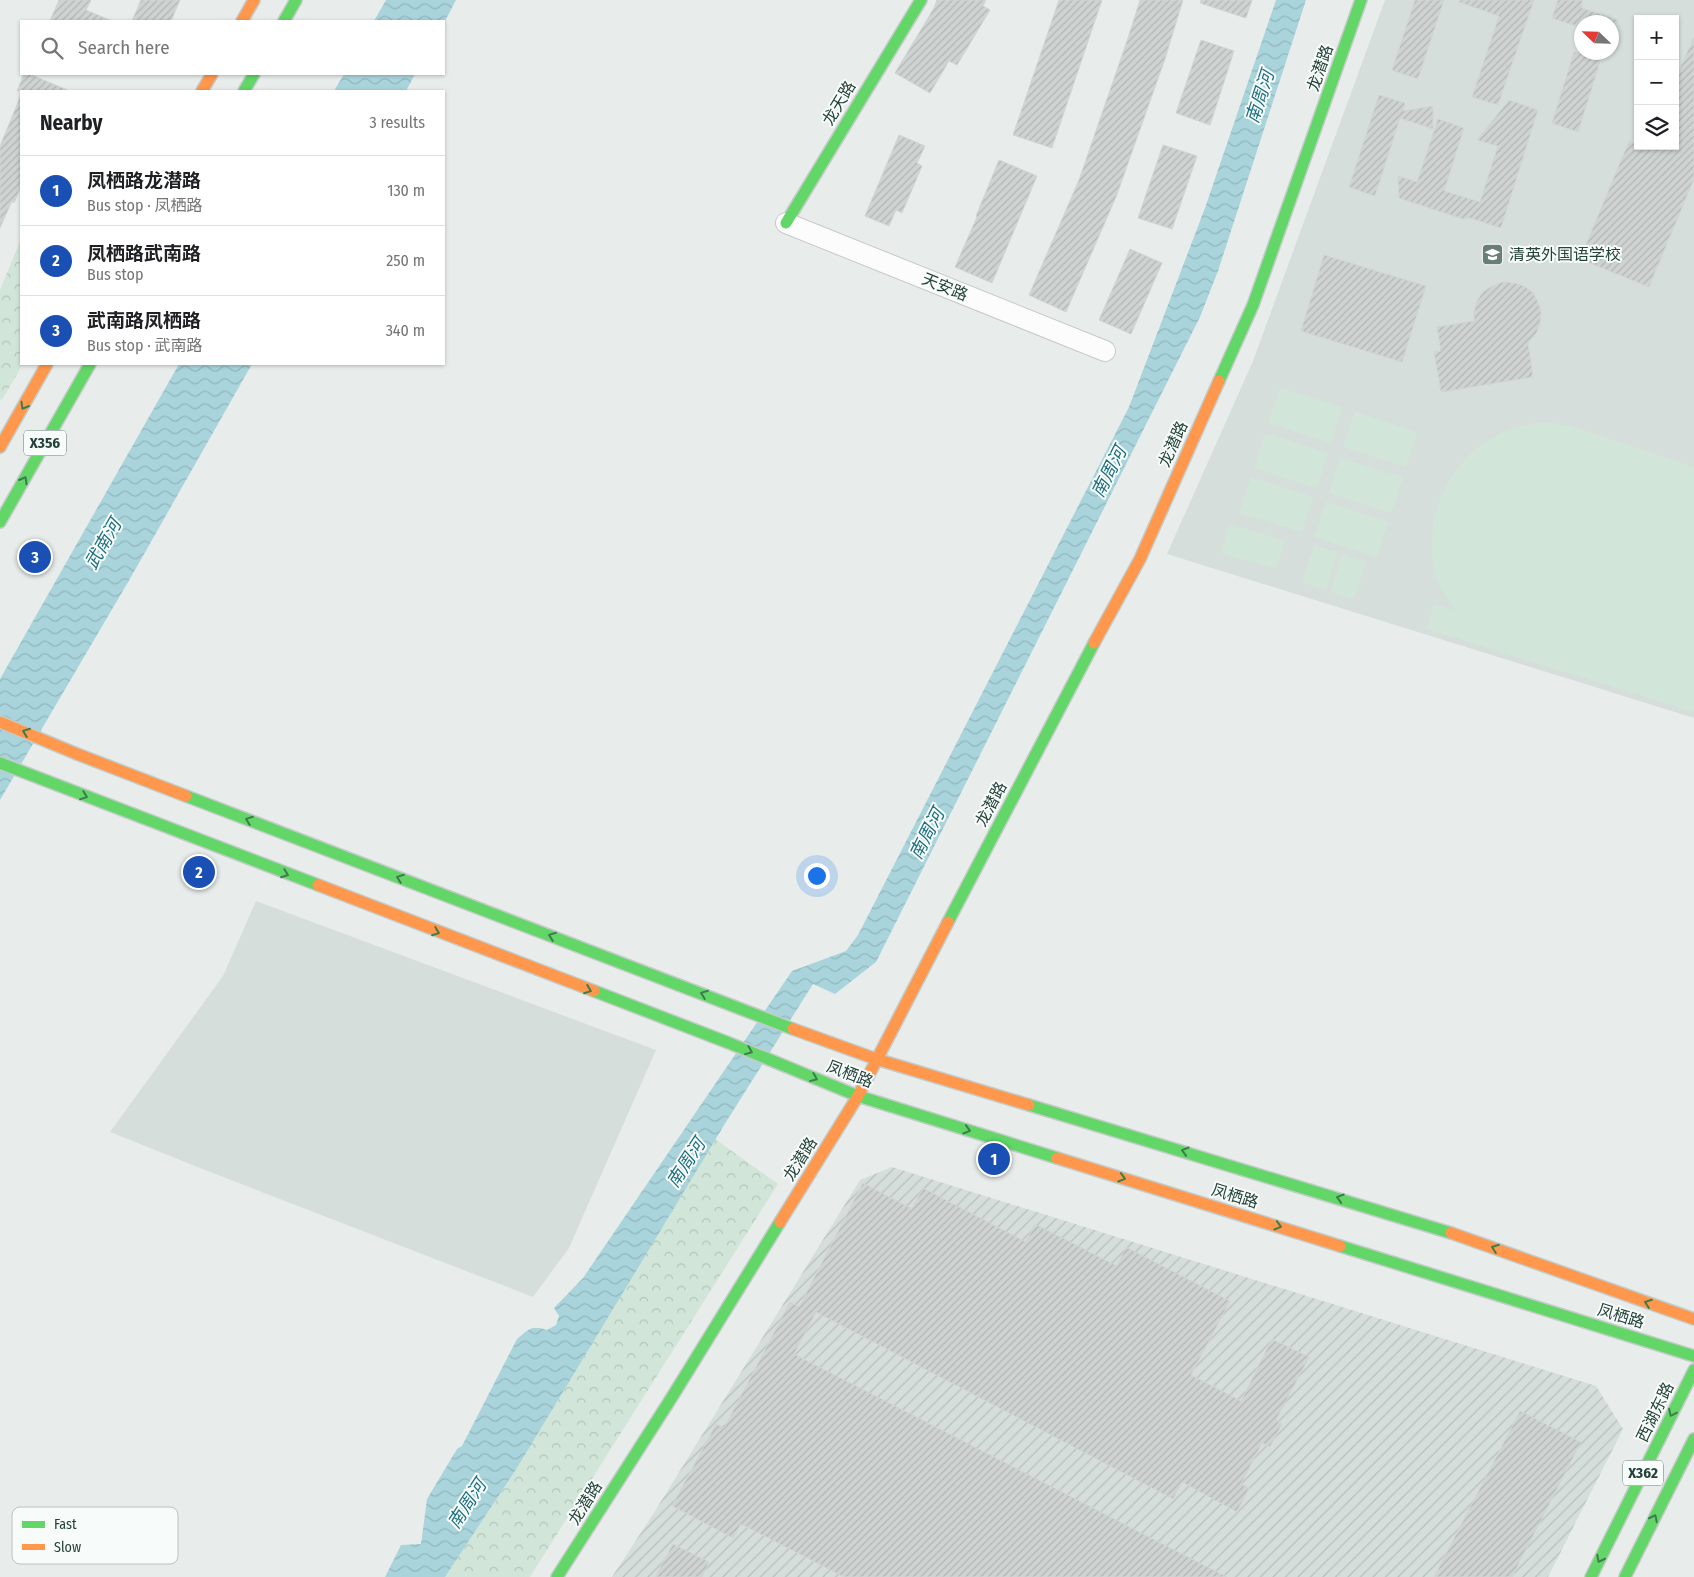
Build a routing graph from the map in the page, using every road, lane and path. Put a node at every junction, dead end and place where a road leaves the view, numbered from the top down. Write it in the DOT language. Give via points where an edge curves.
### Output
graph roads {
  1 [pos="254,0"];
  2 [pos="296,0"];
  3 [pos="921,0"];
  4 [pos="1361,0"];
  5 [pos="243,20"];
  6 [pos="285,20"];
  7 [pos="211,75"];
  8 [pos="253,75"];
  9 [pos="203,90"];
  10 [pos="245,90"];
  11 [pos="786,223"];
  12 [pos="1105,351"];
  13 [pos="46,365"];
  14 [pos="89,365"];
  15 [pos="0,447"];
  16 [pos="0,522"];
  17 [pos="0,722"];
  18 [pos="0,763"];
  19 [pos="876,1058"];
  20 [pos="858,1096"];
  21 [pos="1694,1319"];
  22 [pos="1694,1356"];
  23 [pos="1694,1370"];
  24 [pos="1694,1439"];
  25 [pos="557,1577"];
  26 [pos="1591,1577"];
  27 [pos="1624,1577"];
  1 -- 5 [label="main road"];
  2 -- 6 [label="main road"];
  3 -- 11 [label="main road, 龙天路"];
  4 -- 19 [label="main road, 龙潜路" via="1254,305 1140,559"];
  7 -- 9 [label="main road"];
  8 -- 10 [label="main road"];
  11 -- 12 [label="street, 天安路"];
  13 -- 15 [label="main road, X356, one-way"];
  16 -- 14 [label="main road, X356, one-way"];
  19 -- 17 [label="main road, 凤栖路, one-way" via="788,1027"];
  18 -- 20 [label="main road, 凤栖路, one-way" via="729,1043"];
  19 -- 20 [label="main road, 龙潜路"];
  21 -- 19 [label="main road, 凤栖路, one-way" via="1426,1224"];
  20 -- 22 [label="main road, 凤栖路, one-way"];
  20 -- 25 [label="main road, 龙潜路"];
  23 -- 26 [label="main road, 西湖东路 / X362, one-way"];
  27 -- 24 [label="main road, X362, one-way"];
}
